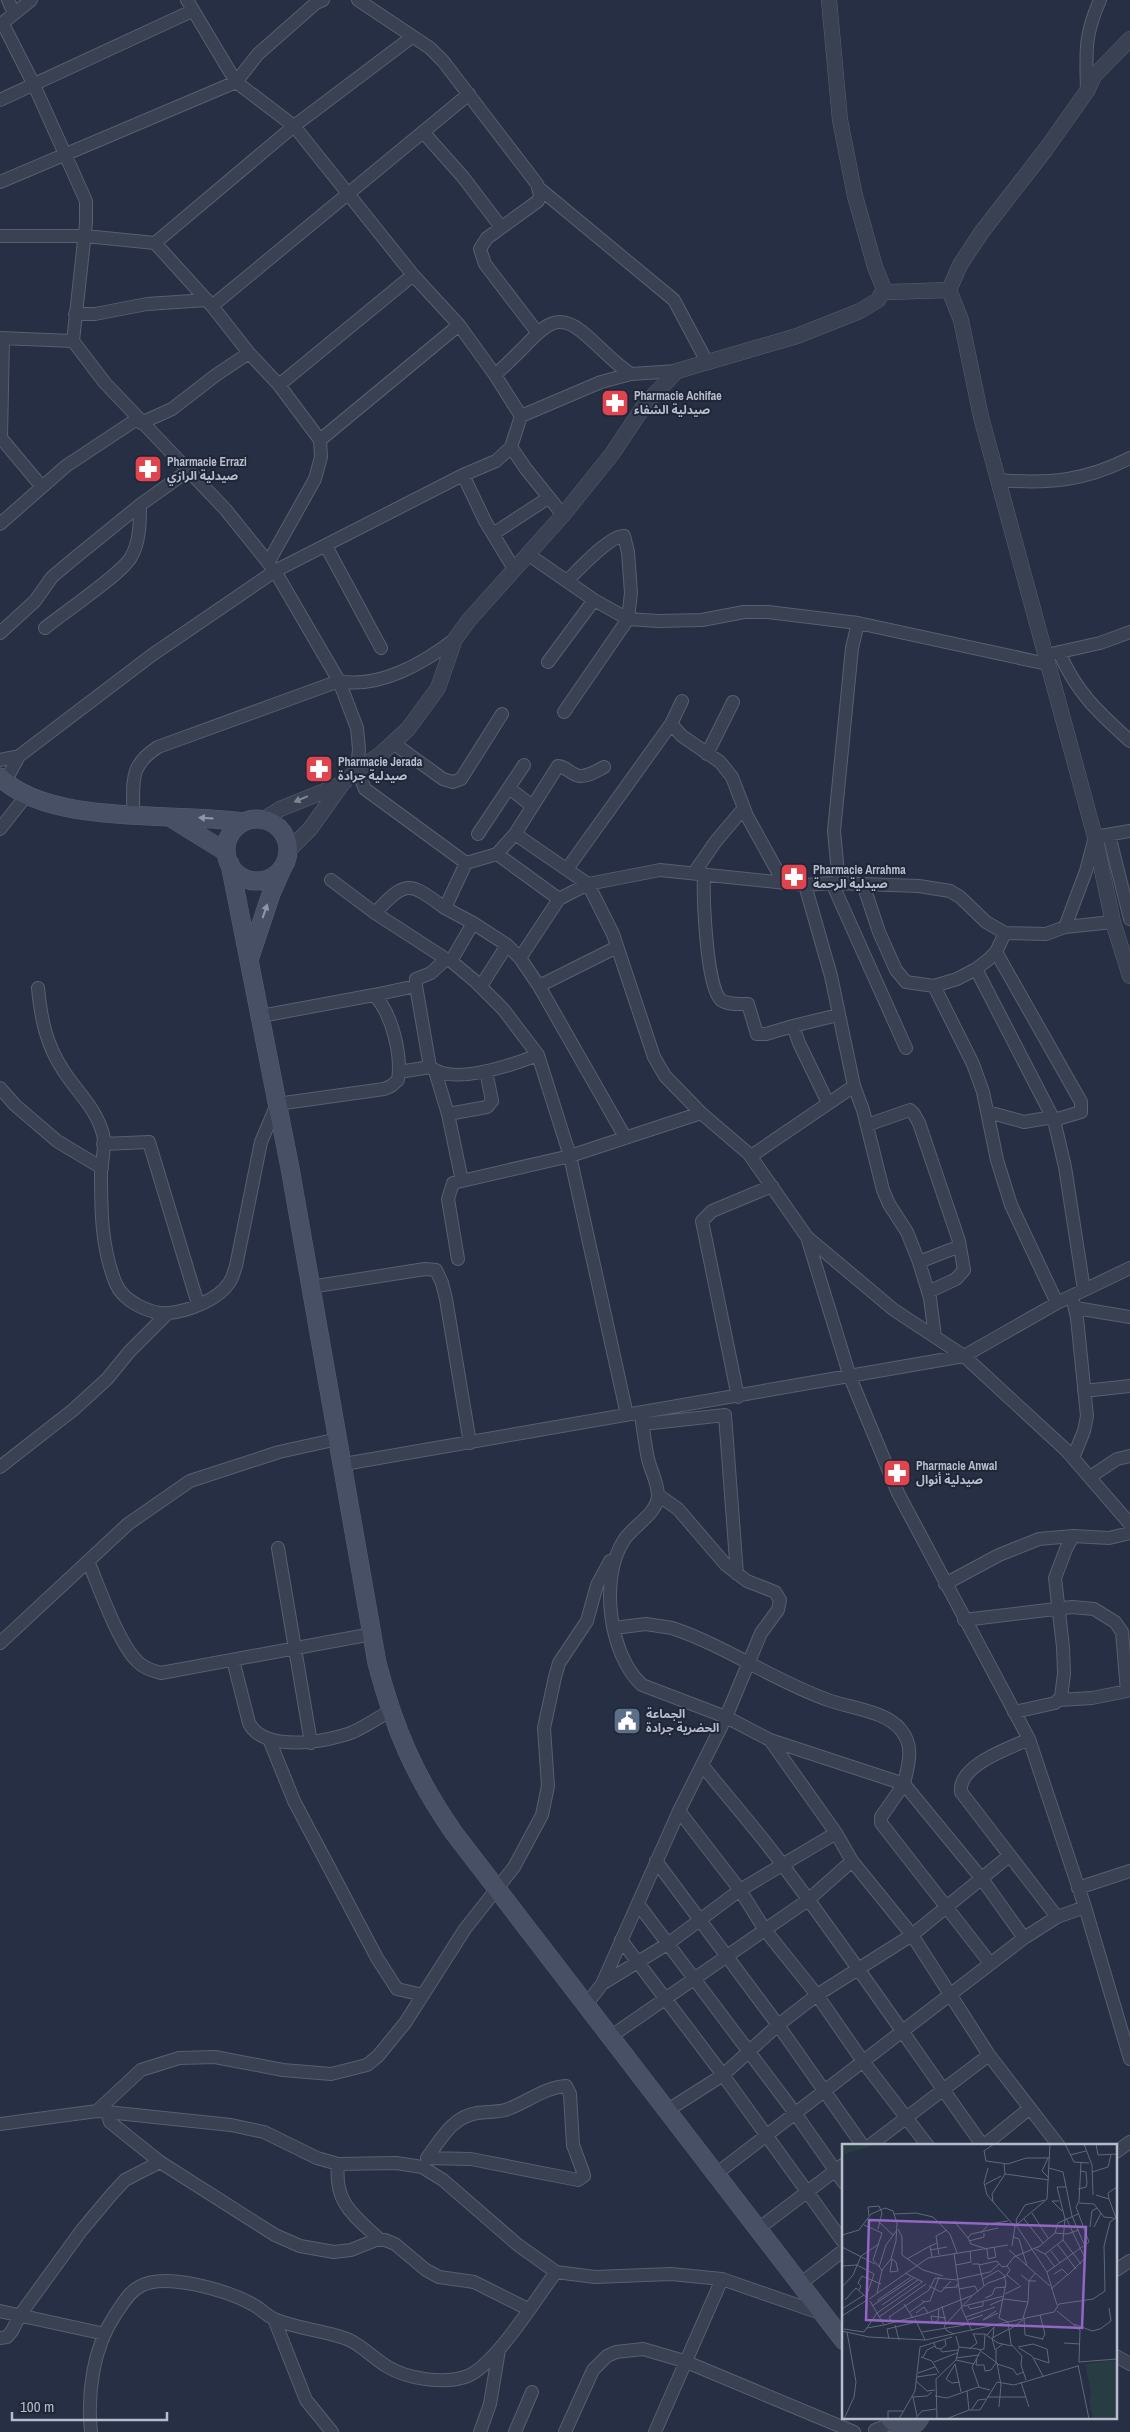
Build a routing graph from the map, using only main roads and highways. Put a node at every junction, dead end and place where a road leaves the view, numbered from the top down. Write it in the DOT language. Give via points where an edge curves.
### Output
graph roads {
  1 [pos="2,780"];
  2 [pos="168,816"];
  3 [pos="243,822"];
  4 [pos="228,858"];
  5 [pos="286,858"];
  6 [pos="250,958"];
  7 [pos="842,2339"];
  8 [pos="918,2420"];
  9 [pos="894,2424"];
  1 -- 2 [label="main road" via="26,796 70,808"];
  3 -- 2 [label="main road, one-way"];
  2 -- 4 [label="main road"];
  3 -- 4 [label="main road" via="230,835"];
  3 -- 5 [label="main road" via="253,819 274,824 282,831"];
  4 -- 5 [label="main road" via="243,877 261,880 278,873"];
  4 -- 6 [label="main road"];
  6 -- 5 [label="main road, one-way"];
  6 -- 7 [label="main road" via="344,1464 372,1634 390,1711 407,1755 436,1807 496,1888"];
  8 -- 9 [label="main road" via="910,2427"];
}
